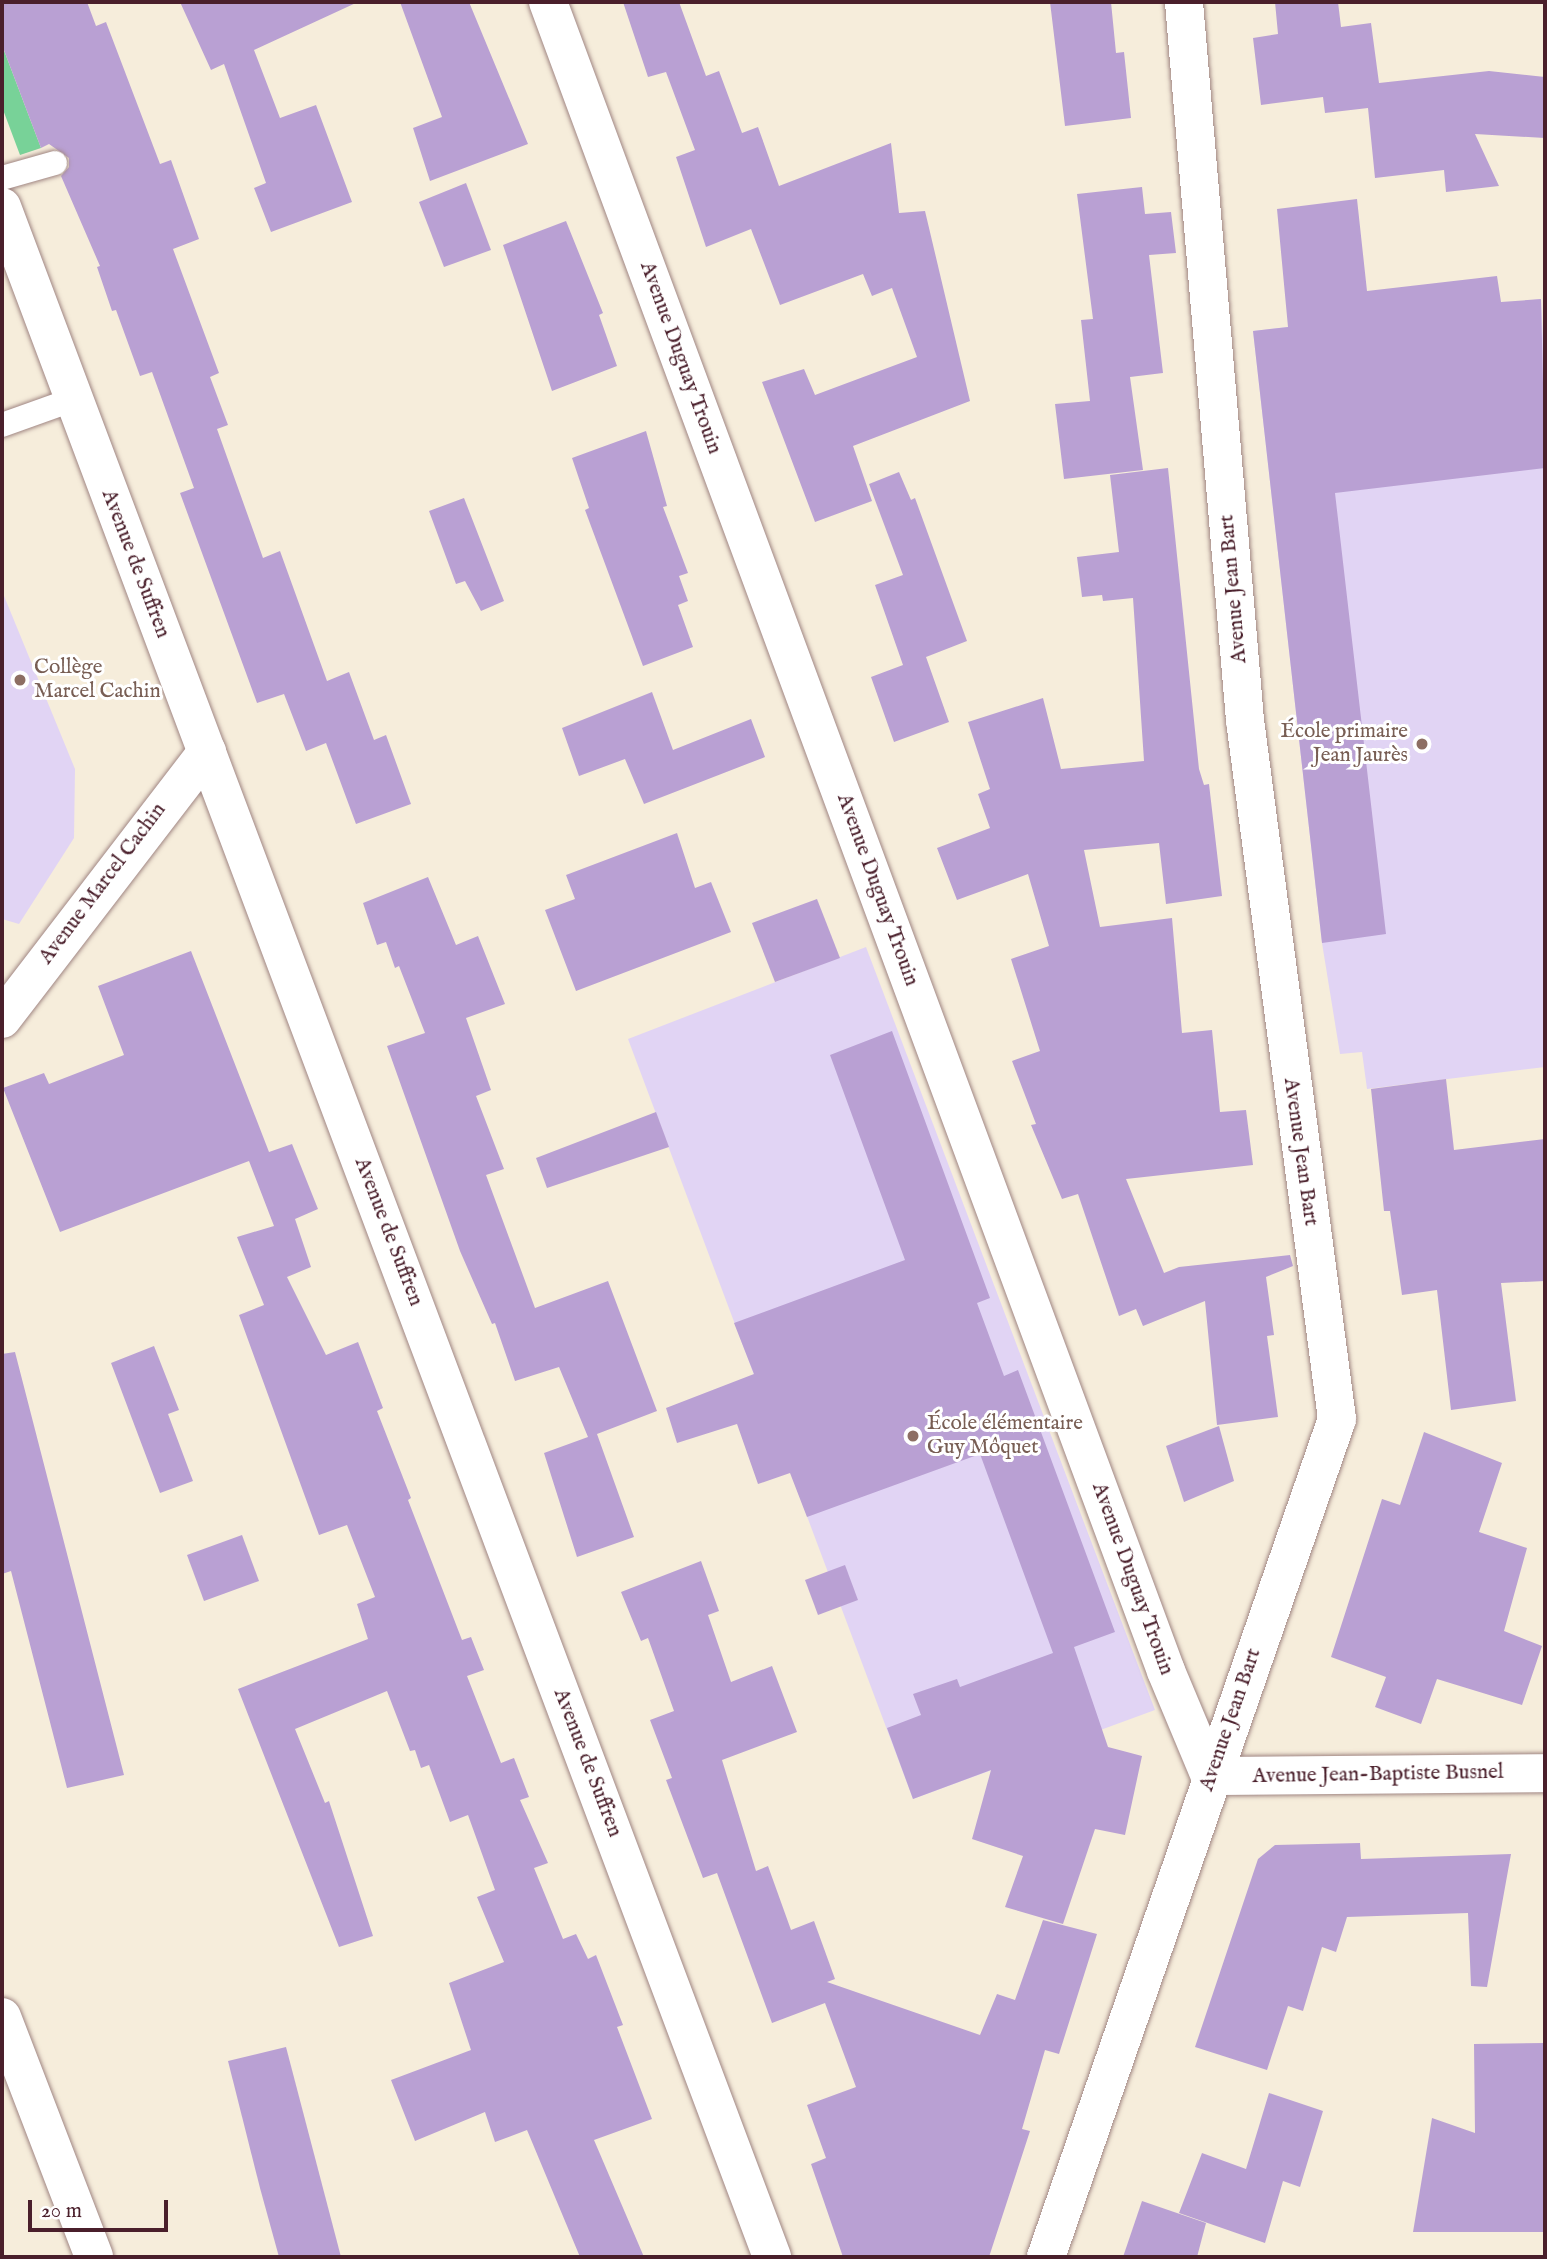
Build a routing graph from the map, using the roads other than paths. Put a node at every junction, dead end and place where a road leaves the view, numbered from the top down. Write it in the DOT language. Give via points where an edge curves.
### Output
graph roads {
  1 [pos="548,2"];
  2 [pos="1184,2"];
  3 [pos="55,163"];
  4 [pos="2,178"];
  5 [pos="2,207"];
  6 [pos="72,400"];
  7 [pos="2,425"];
  8 [pos="207,752"];
  9 [pos="2,1019"];
  10 [pos="1545,1773"];
  11 [pos="1210,1776"];
  12 [pos="2,2017"];
  13 [pos="94,2257"];
  14 [pos="772,2257"];
  15 [pos="1046,2257"];
  1 -- 11 [label="street, Avenue Duguay Trouin" via="1161,1658"];
  2 -- 11 [label="street, Avenue Jean Bart" via="1245,720 1337,1419"];
  3 -- 4 [label="lane"];
  5 -- 6 [label="street, Avenue de Suffren"];
  6 -- 7 [label="lane"];
  6 -- 8 [label="street, Avenue de Suffren"];
  8 -- 9 [label="street, Avenue Marcel Cachin"];
  8 -- 14 [label="street, Avenue de Suffren"];
  10 -- 11 [label="street, Avenue Jean-Baptiste Busnel"];
  11 -- 15 [label="street, Avenue Jean Bart"];
  12 -- 13 [label="street"];
}
